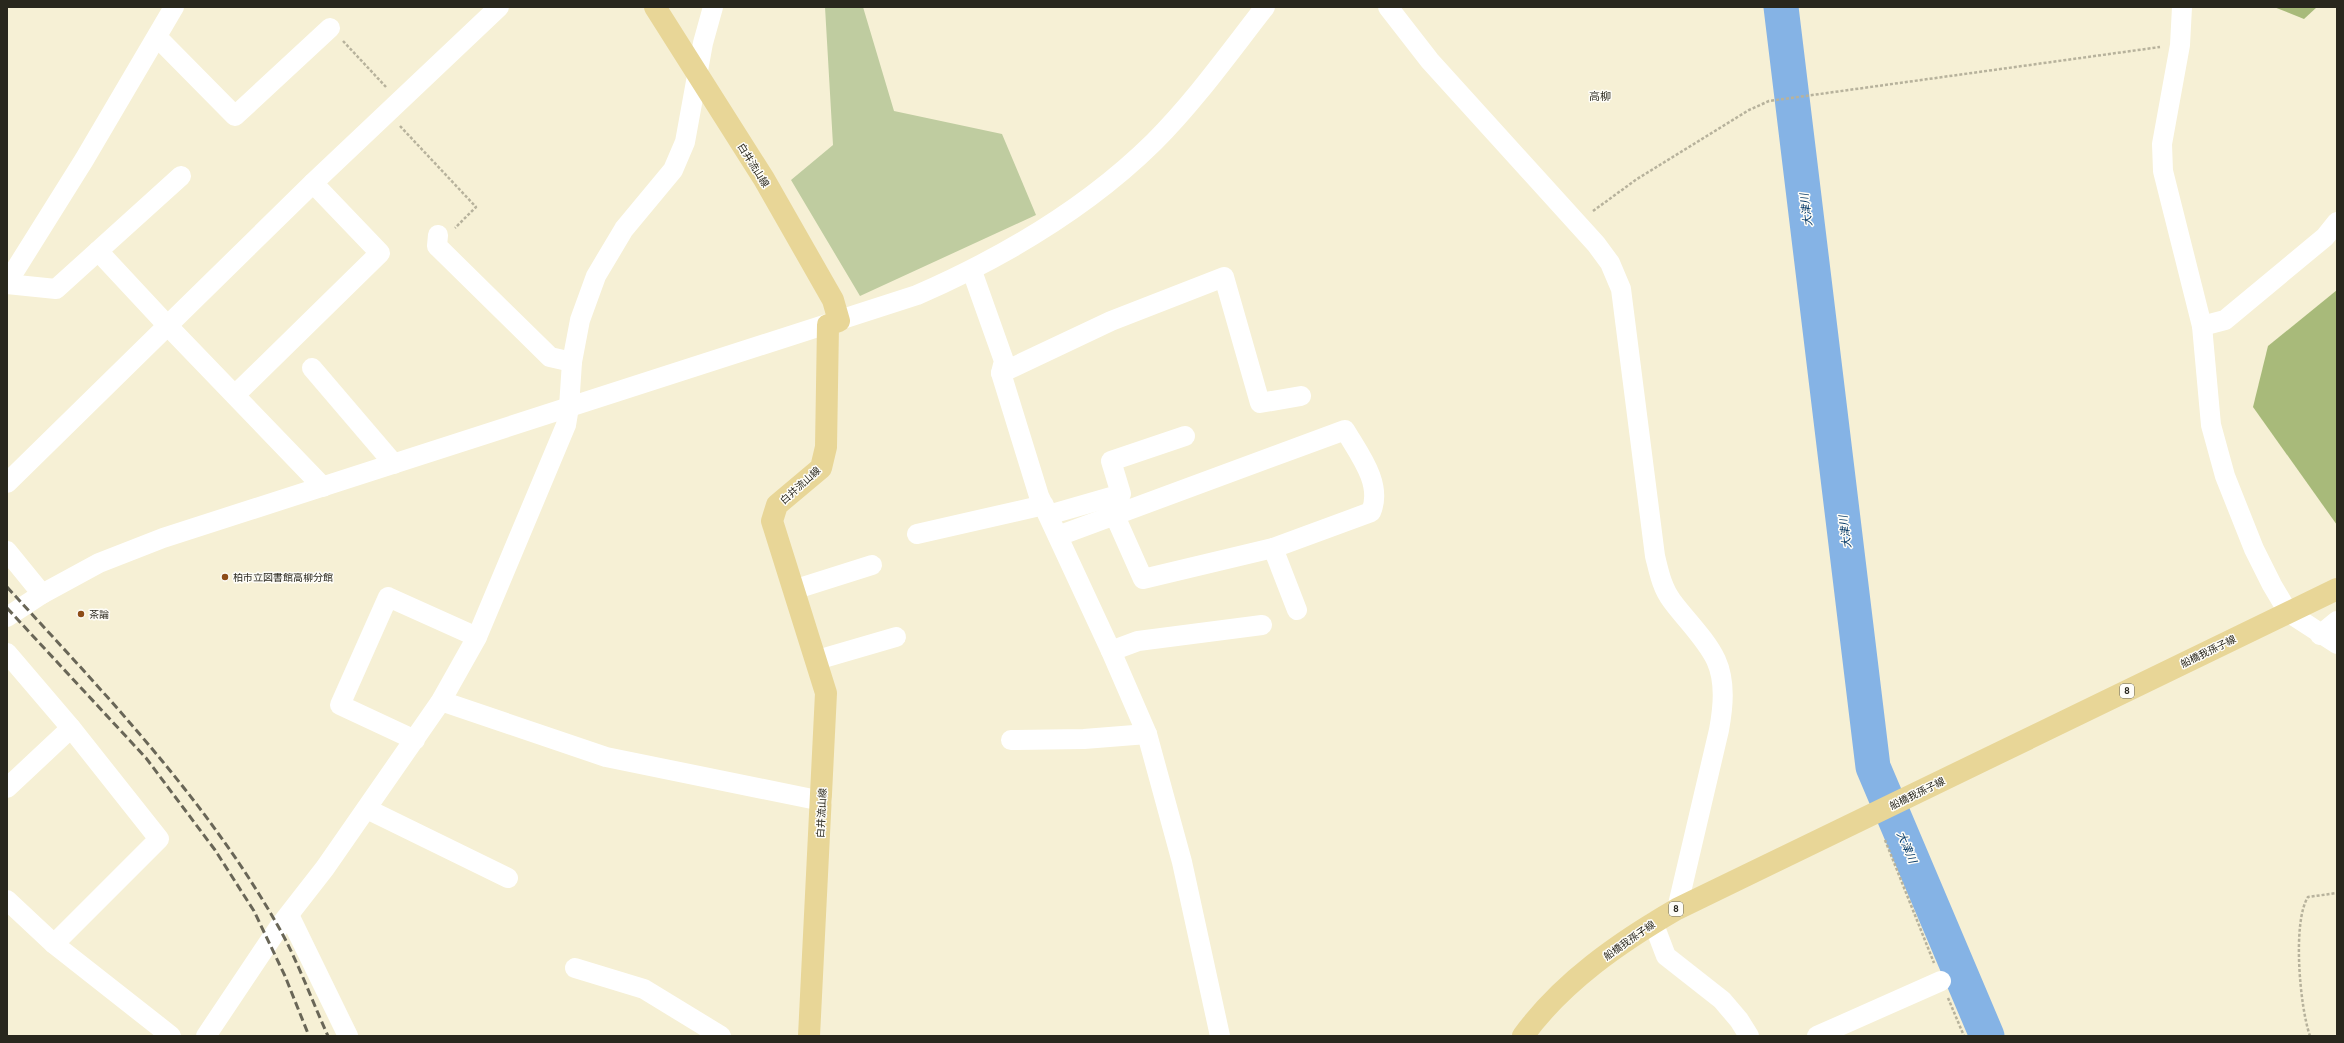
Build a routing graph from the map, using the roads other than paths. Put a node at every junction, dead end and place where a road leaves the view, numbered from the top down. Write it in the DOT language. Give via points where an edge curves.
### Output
graph roads {
  1 [pos="174,7"];
  2 [pos="499,7"];
  3 [pos="655,7"];
  4 [pos="713,7"];
  5 [pos="1265,7"];
  6 [pos="1388,7"];
  7 [pos="2182,7"];
  8 [pos="330,28"];
  9 [pos="157,37"];
  10 [pos="698,76"];
  11 [pos="181,176"];
  12 [pos="313,183"];
  13 [pos="2337,222"];
  14 [pos="438,241"];
  15 [pos="98,251"];
  16 [pos="972,271"];
  17 [pos="7,283"];
  18 [pos="833,323"];
  19 [pos="167,325"];
  20 [pos="2202,326"];
  21 [pos="572,362"];
  22 [pos="312,368"];
  23 [pos="1001,373"];
  24 [pos="235,395"];
  25 [pos="1301,396"];
  26 [pos="570,407"];
  27 [pos="1185,436"];
  28 [pos="394,464"];
  29 [pos="7,483"];
  30 [pos="323,487"];
  31 [pos="1046,510"];
  32 [pos="1115,516"];
  33 [pos="917,534"];
  34 [pos="1058,536"];
  35 [pos="1273,548"];
  36 [pos="7,551"];
  37 [pos="872,565"];
  38 [pos="2337,588"];
  39 [pos="793,590"];
  40 [pos="42,594"];
  41 [pos="1297,610"];
  42 [pos="2288,612"];
  43 [pos="7,617"];
  44 [pos="2337,621"];
  45 [pos="1262,625"];
  46 [pos="476,637"];
  47 [pos="896,637"];
  48 [pos="2329,640"];
  49 [pos="1112,651"];
  50 [pos="7,653"];
  51 [pos="817,660"];
  52 [pos="441,701"];
  53 [pos="71,728"];
  54 [pos="1147,734"];
  55 [pos="415,740"];
  56 [pos="1011,740"];
  57 [pos="7,788"];
  58 [pos="822,801"];
  59 [pos="367,809"];
  60 [pos="508,878"];
  61 [pos="7,900"];
  62 [pos="1677,908"];
  63 [pos="289,915"];
  64 [pos="1653,922"];
  65 [pos="54,944"];
  66 [pos="575,968"];
  67 [pos="1941,981"];
  68 [pos="171,1036"];
  69 [pos="206,1036"];
  70 [pos="348,1036"];
  71 [pos="721,1036"];
  72 [pos="809,1036"];
  73 [pos="1220,1036"];
  74 [pos="1523,1036"];
  75 [pos="1749,1036"];
  76 [pos="1817,1036"];
  1 -- 9 [label="street"];
  2 -- 12 [label="street"];
  3 -- 10 [label="main road, 白井流山線"];
  4 -- 10 [label="street" via="703,43"];
  5 -- 16 [label="street" via="1200,92 1154,142 1081,204 1037,234"];
  6 -- 62 [label="street" via="1430,61 1610,263 1621,289 1654,556 1662,583 1716,661 1721,682 1723,705 1719,730"];
  7 -- 20 [label="street" via="2180,45 2162,144 2163,171"];
  8 -- 9 [label="street" via="235,116"];
  9 -- 17 [label="street"];
  10 -- 18 [label="main road, 白井流山線" via="764,179 833,300 839,321"];
  10 -- 21 [label="street" via="685,142 673,170 624,229 596,276 580,320"];
  11 -- 15 [label="street"];
  12 -- 19 [label="street"];
  12 -- 24 [label="street" via="380,253"];
  13 -- 20 [label="street" via="2325,237 2225,320"];
  14 -- 21 [label="street" via="550,357"];
  15 -- 17 [label="street" via="56,289"];
  15 -- 19 [label="street"];
  16 -- 18 [label="street" via="917,295"];
  16 -- 23 [label="street" via="1004,361"];
  18 -- 26 [label="street"];
  18 -- 39 [label="main road, 白井流山線" via="828,325 826,447 821,468 778,505 772,521"];
  19 -- 24 [label="street"];
  19 -- 29 [label="street"];
  20 -- 42 [label="street" via="2212,425 2224,476 2254,549"];
  21 -- 26 [label="street"];
  22 -- 28 [label="street"];
  23 -- 25 [label="street" via="1111,321 1224,278 1260,403"];
  23 -- 31 [label="street"];
  24 -- 30 [label="street"];
  26 -- 28 [label="street"];
  26 -- 46 [label="street" via="566,425"];
  27 -- 31 [label="street" via="1111,461 1121,494"];
  28 -- 30 [label="street"];
  30 -- 40 [label="street" via="162,538 99,563"];
  31 -- 33 [label="street"];
  31 -- 34 [label="street"];
  32 -- 34 [label="street"];
  32 -- 35 [label="street" via="1143,579"];
  32 -- 35 [label="street" via="1344,430 1369,470 1375,502 1371,512"];
  34 -- 49 [label="street"];
  35 -- 41 [label="street"];
  36 -- 40 [label="street"];
  37 -- 39 [label="street"];
  38 -- 42 [label="main road, 船橋我孫子線 / 8"];
  39 -- 51 [label="main road, 白井流山線"];
  40 -- 43 [label="street"];
  42 -- 48 [label="street"];
  42 -- 62 [label="main road, 船橋我孫子線 / 8"];
  44 -- 48 [label="street"];
  45 -- 49 [label="street" via="1138,641"];
  46 -- 52 [label="street"];
  46 -- 55 [label="street" via="388,597 340,705"];
  47 -- 51 [label="street"];
  49 -- 54 [label="street"];
  50 -- 53 [label="street"];
  51 -- 58 [label="main road, 白井流山線" via="826,693"];
  52 -- 55 [label="street"];
  52 -- 58 [label="street" via="606,757"];
  53 -- 57 [label="street"];
  53 -- 65 [label="street" via="159,839"];
  54 -- 56 [label="street" via="1084,740"];
  54 -- 73 [label="street" via="1182,862"];
  55 -- 59 [label="street"];
  58 -- 72 [label="main road, 白井流山線"];
  59 -- 60 [label="street"];
  59 -- 63 [label="street"];
  61 -- 65 [label="street"];
  62 -- 64 [label="main road, 船橋我孫子線 / 8"];
  63 -- 69 [label="street"];
  63 -- 70 [label="street"];
  64 -- 74 [label="main road, 船橋我孫子線 / 8" via="1580,975 1534,1021"];
  64 -- 75 [label="street" via="1666,956 1722,1000"];
  65 -- 68 [label="street"];
  66 -- 71 [label="street" via="644,989"];
  67 -- 76 [label="street"];
}
